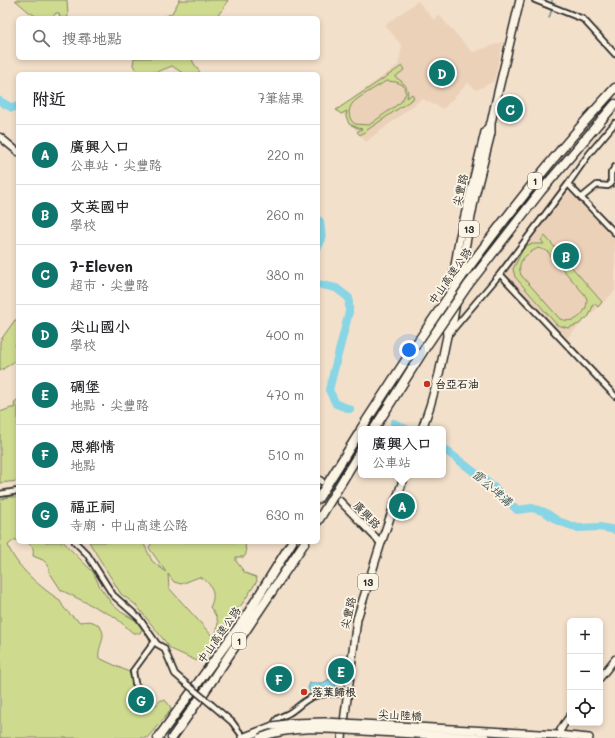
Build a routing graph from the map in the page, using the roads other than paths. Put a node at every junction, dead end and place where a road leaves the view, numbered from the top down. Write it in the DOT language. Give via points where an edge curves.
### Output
graph roads {
  1 [pos="520,0"];
  2 [pos="535,0"];
  3 [pos="615,54"];
  4 [pos="615,88"];
  5 [pos="615,104"];
  6 [pos="615,123"];
  7 [pos="0,137"];
  8 [pos="16,150"];
  9 [pos="615,167"];
  10 [pos="568,184"];
  11 [pos="581,198"];
  12 [pos="615,233"];
  13 [pos="500,274"];
  14 [pos="447,336"];
  15 [pos="615,396"];
  16 [pos="363,426"];
  17 [pos="376,426"];
  18 [pos="423,426"];
  19 [pos="358,434"];
  20 [pos="358,455"];
  21 [pos="404,478"];
  22 [pos="16,491"];
  23 [pos="0,494"];
  24 [pos="320,497"];
  25 [pos="340,500"];
  26 [pos="320,518"];
  27 [pos="381,543"];
  28 [pos="77,544"];
  29 [pos="291,544"];
  30 [pos="304,544"];
  31 [pos="155,641"];
  32 [pos="615,659"];
  33 [pos="603,674"];
  34 [pos="348,694"];
  35 [pos="147,705"];
  36 [pos="567,720"];
  37 [pos="273,726"];
  38 [pos="557,736"];
  39 [pos="158,738"];
  40 [pos="172,738"];
  41 [pos="243,738"];
  42 [pos="260,738"];
  43 [pos="342,738"];
  44 [pos="486,738"];
  45 [pos="588,738"];
  1 -- 14 [label="main road, 尖豐路 / 13" via="490,123 453,321"];
  2 -- 3 [label="street" via="583,19"];
  4 -- 16 [label="highway, 中山高速公路 / 1, bridge" via="516,204 461,278"];
  5 -- 17 [label="highway, 中山高速公路 / 1, bridge" via="541,191 468,285"];
  6 -- 10 [label="street"];
  7 -- 8 [label="street"];
  9 -- 11 [label="street" via="611,173 611,184 597,185"];
  10 -- 11 [label="street"];
  10 -- 13 [label="street"];
  11 -- 12 [label="street"];
  13 -- 14 [label="street"];
  13 -- 15 [label="street"];
  14 -- 18 [label="main road, 尖豐路 / 13" via="439,374"];
  19 -- 24 [label="highway, 中山高速公路 / 1"];
  20 -- 26 [label="highway"];
  21 -- 27 [label="main road, 尖豐路 / 13"];
  22 -- 23 [label="street"];
  25 -- 27 [label="street, 廣興路"];
  27 -- 34 [label="main road, 尖豐路 / 13" via="357,618"];
  28 -- 31 [label="street" via="87,554 113,595 139,618"];
  29 -- 39 [label="highway, 中山高速公路 / 1" via="245,618"];
  30 -- 40 [label="highway, 中山高速公路 / 1"];
  31 -- 35 [label="street" via="133,671 135,683"];
  31 -- 41 [label="street, bridge" via="164,648 175,674 232,722"];
  32 -- 33 [label="street"];
  34 -- 37 [label="street" via="310,698 289,713 278,717"];
  34 -- 43 [label="main road, 尖豐路 / 13"];
  36 -- 38 [label="street"];
  37 -- 38 [label="main road, 尖山陸橋, bridge" via="325,722"];
  37 -- 41 [label="main road, 尖山陸橋"];
  38 -- 45 [label="main road, 尖山陸橋"];
  42 -- 44 [label="main road, 尖山陸橋, bridge" via="284,731 306,729"];
}
